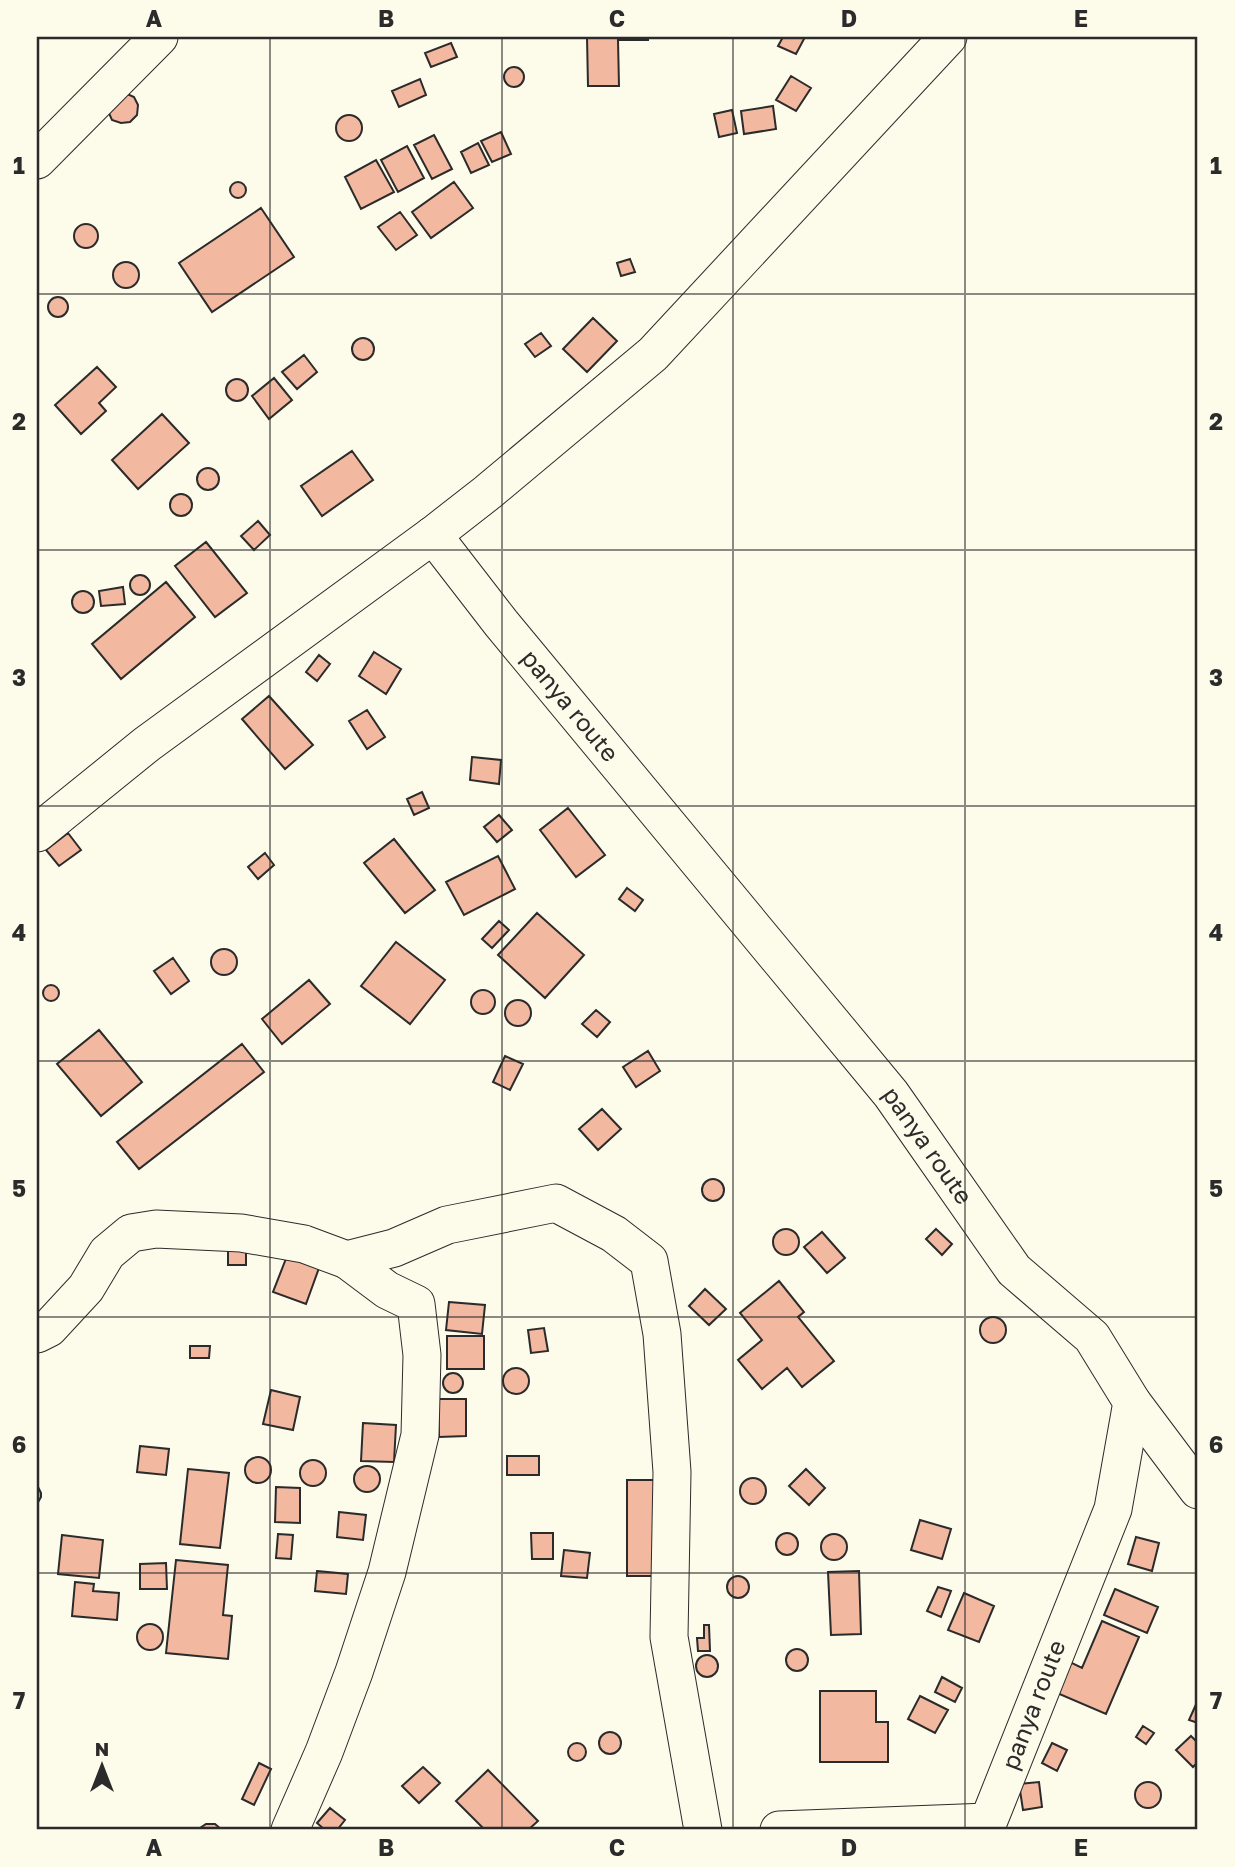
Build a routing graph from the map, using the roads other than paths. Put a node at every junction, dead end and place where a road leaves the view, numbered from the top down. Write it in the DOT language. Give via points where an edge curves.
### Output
graph roads {
  1 [pos="159,37"];
  2 [pos="948,37"];
  3 [pos="37,160"];
  4 [pos="433,535"];
  5 [pos="37,833"];
  6 [pos="347,1260"];
  7 [pos="37,1334"];
  8 [pos="1132,1402"];
  9 [pos="1198,1490"];
  10 [pos="986,1826"];
  11 [pos="290,1830"];
  12 [pos="703,1830"];
  13 [pos="779,1830"];
  1 -- 3 [label="street"];
  2 -- 4 [label="street" via="653,354"];
  4 -- 5 [label="street" via="147,744"];
  4 -- 8 [label="street, panya route" via="500,623 891,1094 1014,1270 1092,1337"];
  6 -- 7 [label="street" via="304,1244 241,1233 156,1229 131,1233 107,1252 86,1288 49,1328"];
  6 -- 11 [label="street" via="415,1304 422,1356 420,1435 379,1597 324,1752"];
  6 -- 12 [label="street" via="394,1248 447,1225 556,1203 614,1234 649,1261 662,1334 672,1472 669,1637"];
  8 -- 9 [label="street"];
  8 -- 10 [label="street, panya route" via="1113,1509"];
  10 -- 13 [label="street"];
}
